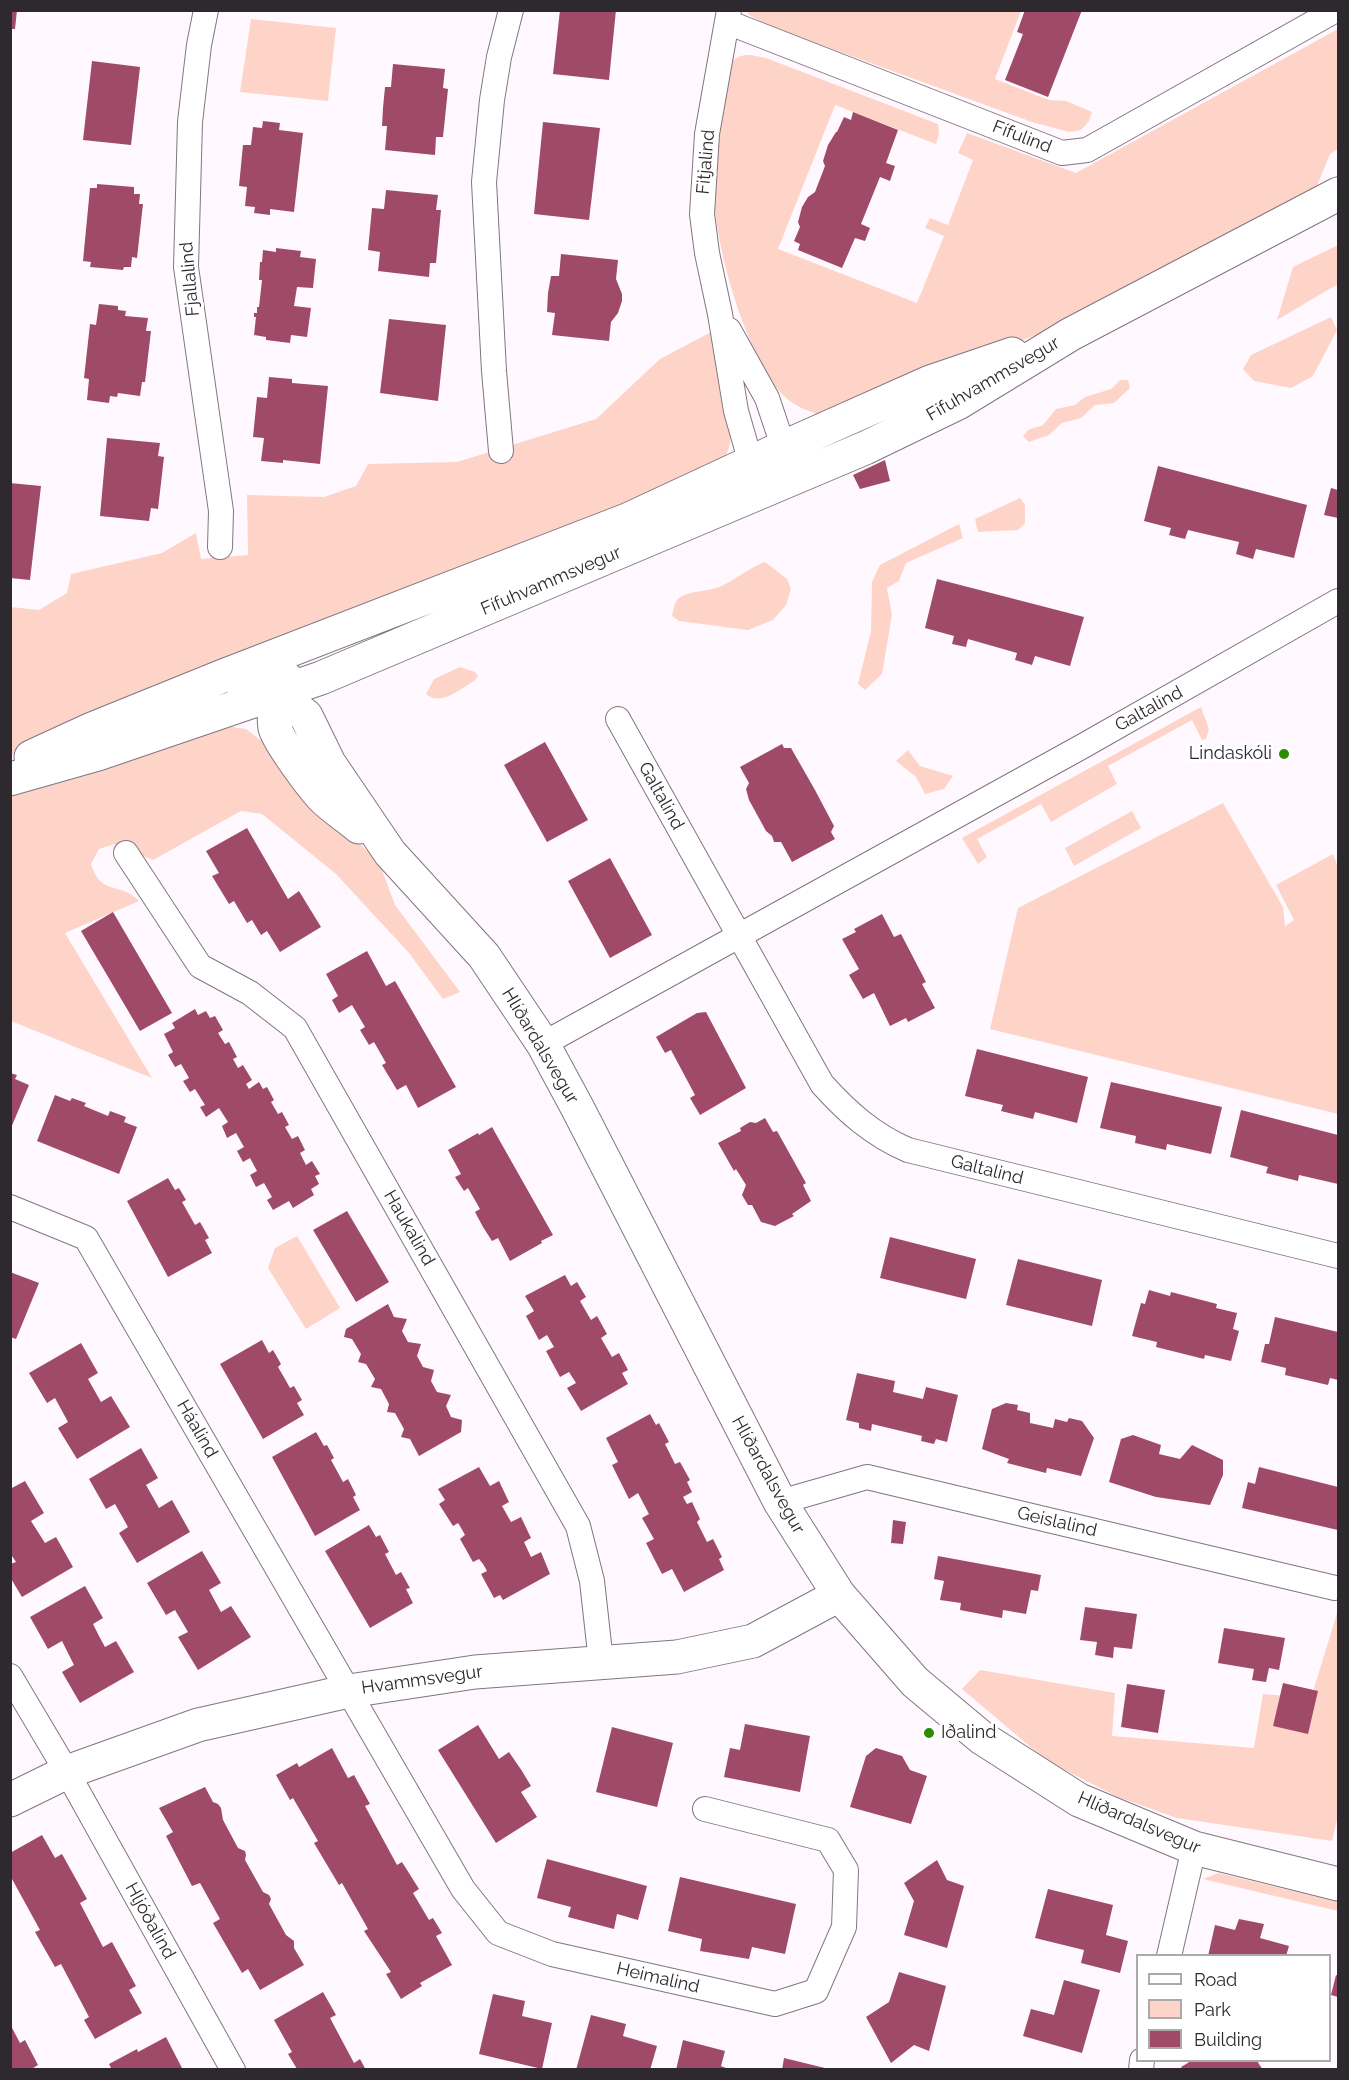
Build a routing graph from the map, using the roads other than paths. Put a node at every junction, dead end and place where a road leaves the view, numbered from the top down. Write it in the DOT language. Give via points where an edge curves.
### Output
graph roads {
  1 [pos="206,10"];
  2 [pos="511,10"];
  3 [pos="1336,10"];
  4 [pos="728,16"];
  5 [pos="1338,194"];
  6 [pos="720,314"];
  7 [pos="1071,334"];
  8 [pos="784,447"];
  9 [pos="501,451"];
  10 [pos="755,477"];
  11 [pos="793,478"];
  12 [pos="220,546"];
  13 [pos="448,591"];
  14 [pos="1338,602"];
  15 [pos="223,676"];
  16 [pos="278,693"];
  17 [pos="618,719"];
  18 [pos="10,766"];
  19 [pos="10,779"];
  20 [pos="126,853"];
  21 [pos="738,935"];
  22 [pos="543,1044"];
  23 [pos="10,1207"];
  24 [pos="1338,1256"];
  25 [pos="780,1502"];
  26 [pos="1335,1588"];
  27 [pos="839,1595"];
  28 [pos="601,1662"];
  29 [pos="10,1676"];
  30 [pos="349,1691"];
  31 [pos="67,1772"];
  32 [pos="10,1800"];
  33 [pos="705,1809"];
  34 [pos="1194,1848"];
  35 [pos="1338,1884"];
  36 [pos="1169,1954"];
  37 [pos="233,2070"];
  1 -- 12 [label="street, Fjallalind" via="190,122 186,267 221,511"];
  2 -- 9 [label="street" via="499,57 484,182"];
  3 -- 4 [label="street, Fífulind" via="1087,150 1062,153"];
  4 -- 6 [label="street, Fitjalind" via="707,134 702,205"];
  5 -- 7 [label="main road, Fífuhvammsvegur"];
  6 -- 8 [label="street, Fitjalind" via="767,398"];
  6 -- 10 [label="street, Fitjalind" via="736,411"];
  7 -- 8 [label="main road, Fífuhvammsvegur" via="930,382"];
  7 -- 11 [label="main road, Fífuhvammsvegur" via="958,403"];
  8 -- 10 [label="main road, Fífuhvammsvegur"];
  8 -- 11 [label="street, Fitjalind"];
  10 -- 11 [label="main road, Fífuhvammsvegur"];
  10 -- 13 [label="main road, Fífuhvammsvegur" via="627,520"];
  10 -- 16 [label="main road, Fífuhvammsvegur" via="586,567"];
  13 -- 15 [label="main road, Fífuhvammsvegur"];
  13 -- 16 [label="main road" via="410,617 312,657 291,672"];
  14 -- 21 [label="street, Galtalind"];
  15 -- 16 [label="main road, Hlíðardalsvegur" via="250,677"];
  15 -- 18 [label="main road, Fífuhvammsvegur"];
  16 -- 19 [label="main road, Fífuhvammsvegur" via="98,754"];
  16 -- 22 [label="main road, Hlíðardalsvegur" via="306,716 329,763 390,853 484,956"];
  17 -- 21 [label="street, Galtalind"];
  20 -- 28 [label="street, Haukalind" via="200,966 250,993 295,1028 578,1527 592,1581"];
  21 -- 22 [label="street, Galtalind"];
  21 -- 24 [label="street, Galtalind" via="822,1084 863,1125 897,1146"];
  22 -- 25 [label="main road, Hlíðardalsvegur"];
  23 -- 30 [label="street, Háalind" via="86,1238"];
  25 -- 26 [label="street, Geislalind" via="867,1477"];
  25 -- 27 [label="main road, Hlíðardalsvegur"];
  27 -- 28 [label="main road, Hvammsvegur" via="753,1641 677,1657"];
  27 -- 34 [label="main road, Hlíðardalsvegur" via="915,1682 982,1738 1079,1800"];
  28 -- 30 [label="main road, Hvammsvegur" via="475,1672"];
  29 -- 31 [label="street, Hljóðalind"];
  30 -- 31 [label="main road, Hvammsvegur" via="198,1725"];
  30 -- 33 [label="street, Heimalind" via="463,1889 498,1933 552,1954 775,2004 816,1991 844,1927 846,1870 828,1840"];
  31 -- 32 [label="main road, Hvammsvegur"];
  31 -- 37 [label="street, Hljóðalind"];
  34 -- 35 [label="main road, Hlíðardalsvegur"];
  34 -- 36 [label="street"];
}
